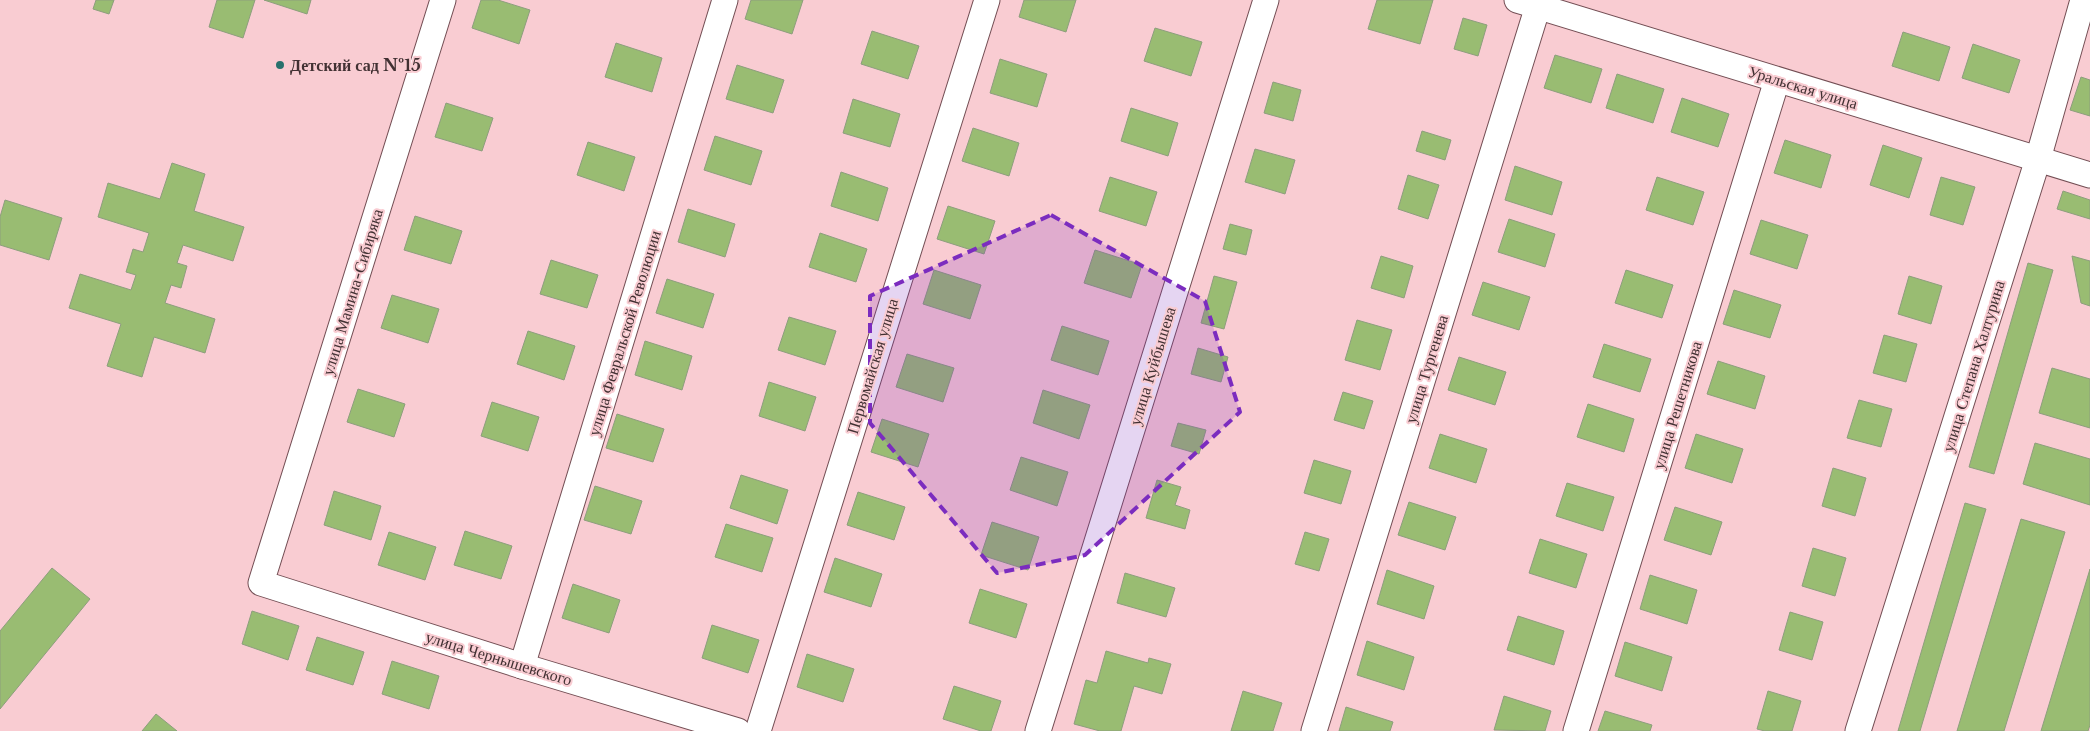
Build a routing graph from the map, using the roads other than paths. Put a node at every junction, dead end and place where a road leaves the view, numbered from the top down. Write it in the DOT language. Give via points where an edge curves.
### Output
graph roads {
  1 [pos="443,0"];
  2 [pos="725,0"];
  3 [pos="987,0"];
  4 [pos="1266,0"];
  5 [pos="2083,0"];
  6 [pos="1527,3"];
  7 [pos="1777,80"];
  8 [pos="2038,159"];
  9 [pos="2090,175"];
  10 [pos="261,583"];
  11 [pos="522,666"];
  12 [pos="738,731"];
  13 [pos="758,731"];
  14 [pos="1038,731"];
  15 [pos="1314,731"];
  16 [pos="1576,731"];
  17 [pos="1858,731"];
  1 -- 10 [label="street, улица Мамина-Сибиряка"];
  2 -- 11 [label="street, улица Февральской Революции"];
  3 -- 13 [label="street, Первомайская улица"];
  4 -- 14 [label="street, улица Куйбышева"];
  5 -- 8 [label="street, улица Степана Халтурина"];
  6 -- 7 [label="street, Уральская улица"];
  6 -- 15 [label="street, улица Тургенева"];
  7 -- 8 [label="street, Уральская улица"];
  7 -- 16 [label="street, улица Решетникова"];
  8 -- 9 [label="street, Уральская улица"];
  8 -- 17 [label="street, улица Степана Халтурина"];
  10 -- 11 [label="street, улица Чернышевского"];
  11 -- 12 [label="street, улица Чернышевского"];
}
